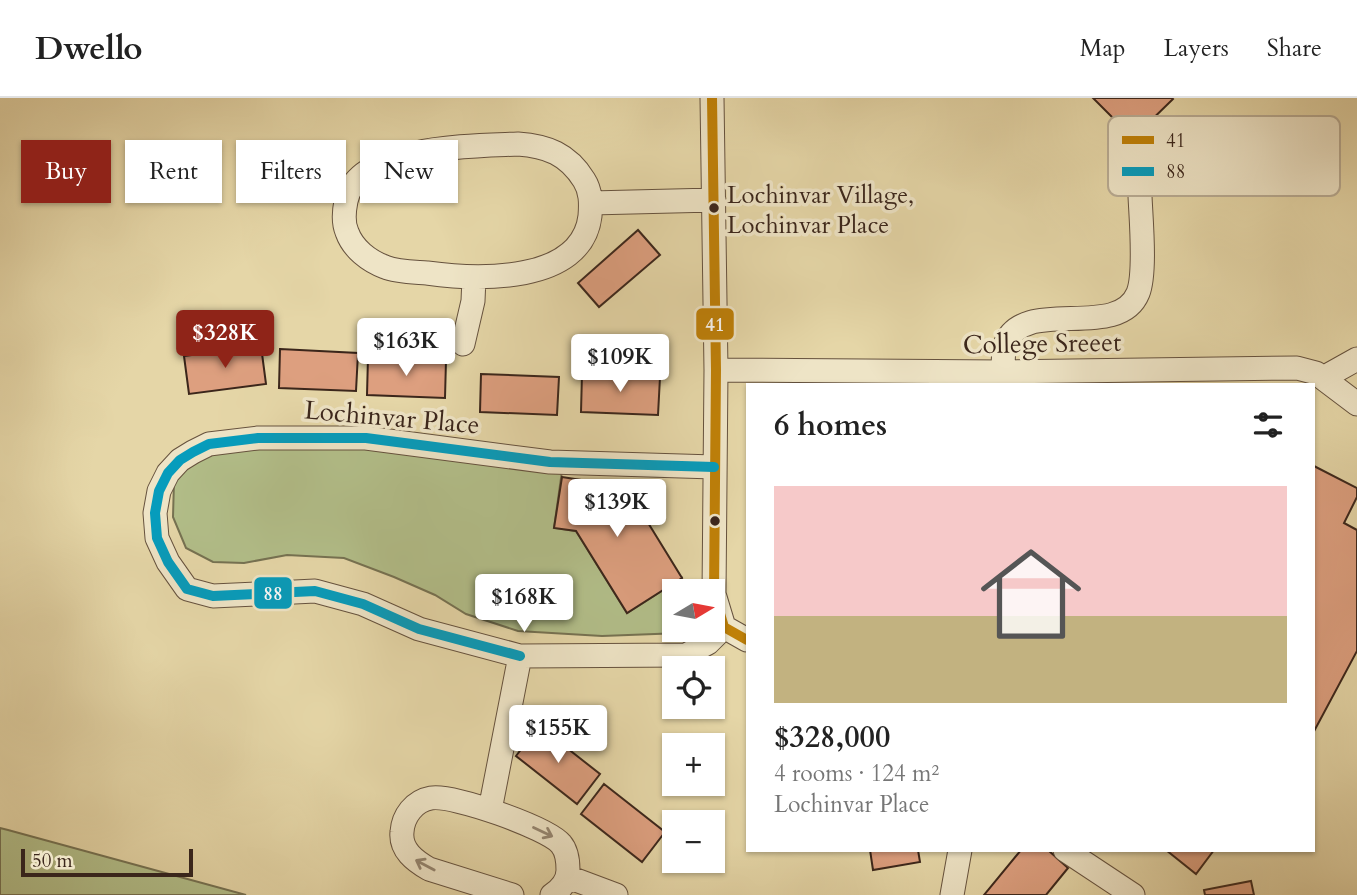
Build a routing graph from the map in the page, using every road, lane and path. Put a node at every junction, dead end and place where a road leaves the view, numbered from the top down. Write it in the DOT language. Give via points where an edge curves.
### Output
graph roads {
  1 [pos="712,98"];
  2 [pos="1140,196"];
  3 [pos="713,200"];
  4 [pos="591,203"];
  5 [pos="474,277"];
  6 [pos="463,344"];
  7 [pos="1357,359"];
  8 [pos="716,370"];
  9 [pos="1003,372"];
  10 [pos="1323,378"];
  11 [pos="1357,404"];
  12 [pos="714,467"];
  13 [pos="714,579"];
  14 [pos="725,628"];
  15 [pos="746,639"];
  16 [pos="709,642"];
  17 [pos="520,656"];
  18 [pos="490,810"];
  19 [pos="960,852"];
  20 [pos="1068,852"];
  21 [pos="568,877"];
  22 [pos="512,895"];
  23 [pos="552,895"];
  24 [pos="616,895"];
  25 [pos="952,895"];
  26 [pos="1133,895"];
  1 -- 3 [label="street"];
  2 -- 9 [label="street" via="1141,281 1132,304 1115,314 1020,327 1005,345"];
  3 -- 4 [label="street"];
  3 -- 8 [label="street"];
  4 -- 5 [label="street" via="583,240 568,255 527,272"];
  4 -- 5 [label="street" via="588,186 577,168 540,146 496,145 418,153 385,162 359,177 348,192 346,231 371,261 388,269"];
  5 -- 6 [label="street"];
  7 -- 10 [label="street"];
  8 -- 9 [label="street, College Sreeet"];
  8 -- 12 [label="street"];
  9 -- 10 [label="street, College Sreeet" via="1285,367 1308,370"];
  10 -- 11 [label="street, College Sreeet"];
  12 -- 13 [label="street"];
  12 -- 17 [label="street, Lochinvar Place" via="550,462 366,438 258,438 209,444 193,452 174,467 159,491 157,538 187,589 213,596 315,591 363,604 419,629"];
  14 -- 15 [label="street"];
  16 -- 17 [label="street, Lochinvar Place" via="686,655"];
  17 -- 18 [label="street"];
  18 -- 21 [label="street, one-way" via="551,835 563,846"];
  22 -- 18 [label="street, one-way" via="429,869 405,851 401,834 415,805 432,798"];
  19 -- 25 [label="street"];
  20 -- 26 [label="street"];
  21 -- 23 [label="street"];
  21 -- 24 [label="street"];
}
